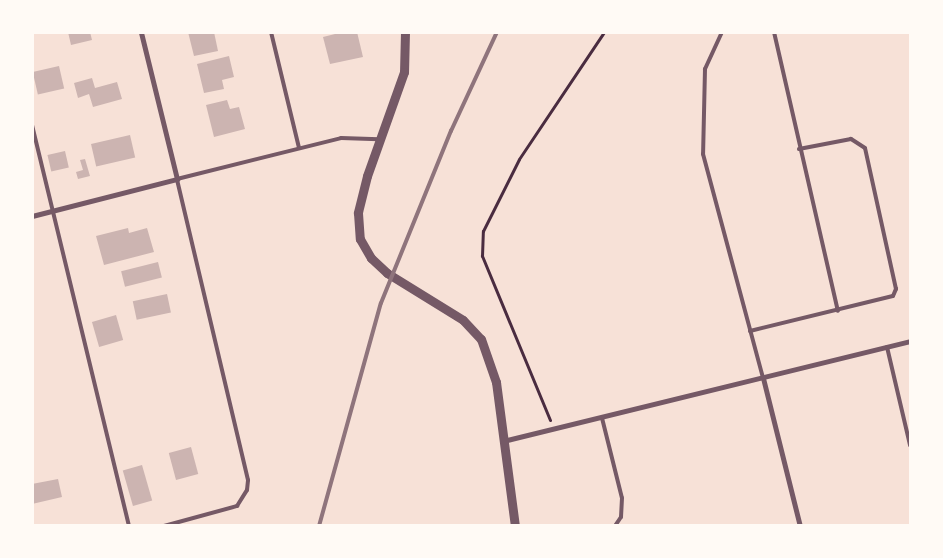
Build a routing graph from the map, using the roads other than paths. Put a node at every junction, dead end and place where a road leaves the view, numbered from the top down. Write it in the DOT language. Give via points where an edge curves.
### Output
graph roads {
  1 [pos="141,32"];
  2 [pos="271,32"];
  3 [pos="405,32"];
  4 [pos="722,32"];
  5 [pos="774,32"];
  6 [pos="32,125"];
  7 [pos="380,139"];
  8 [pos="299,148"];
  9 [pos="799,149"];
  10 [pos="177,179"];
  11 [pos="54,210"];
  12 [pos="32,216"];
  13 [pos="838,310"];
  14 [pos="750,331"];
  15 [pos="910,341"];
  16 [pos="887,347"];
  17 [pos="763,378"];
  18 [pos="602,418"];
  19 [pos="503,440"];
  20 [pos="910,445"];
  21 [pos="129,526"];
  22 [pos="164,526"];
  23 [pos="515,526"];
  24 [pos="615,526"];
  25 [pos="800,526"];
  1 -- 10 [label="street"];
  2 -- 8 [label="lane"];
  3 -- 7 [label="street" via="404,72"];
  4 -- 14 [label="lane" via="705,69 703,154"];
  5 -- 9 [label="lane"];
  6 -- 11 [label="lane"];
  7 -- 8 [label="lane" via="340,138"];
  7 -- 19 [label="street" via="358,213 363,246 387,273 463,320 481,339 496,382"];
  8 -- 10 [label="lane"];
  9 -- 13 [label="lane"];
  9 -- 13 [label="lane" via="851,139 865,148 896,289 894,296"];
  10 -- 11 [label="street"];
  10 -- 22 [label="lane" via="248,472 247,490 237,506"];
  11 -- 12 [label="street"];
  11 -- 21 [label="lane"];
  13 -- 14 [label="lane"];
  14 -- 17 [label="lane"];
  15 -- 16 [label="street"];
  16 -- 17 [label="street"];
  16 -- 20 [label="lane"];
  17 -- 18 [label="street"];
  17 -- 25 [label="street"];
  18 -- 19 [label="street"];
  18 -- 24 [label="lane" via="622,498 620,517"];
  19 -- 23 [label="street"];
}
